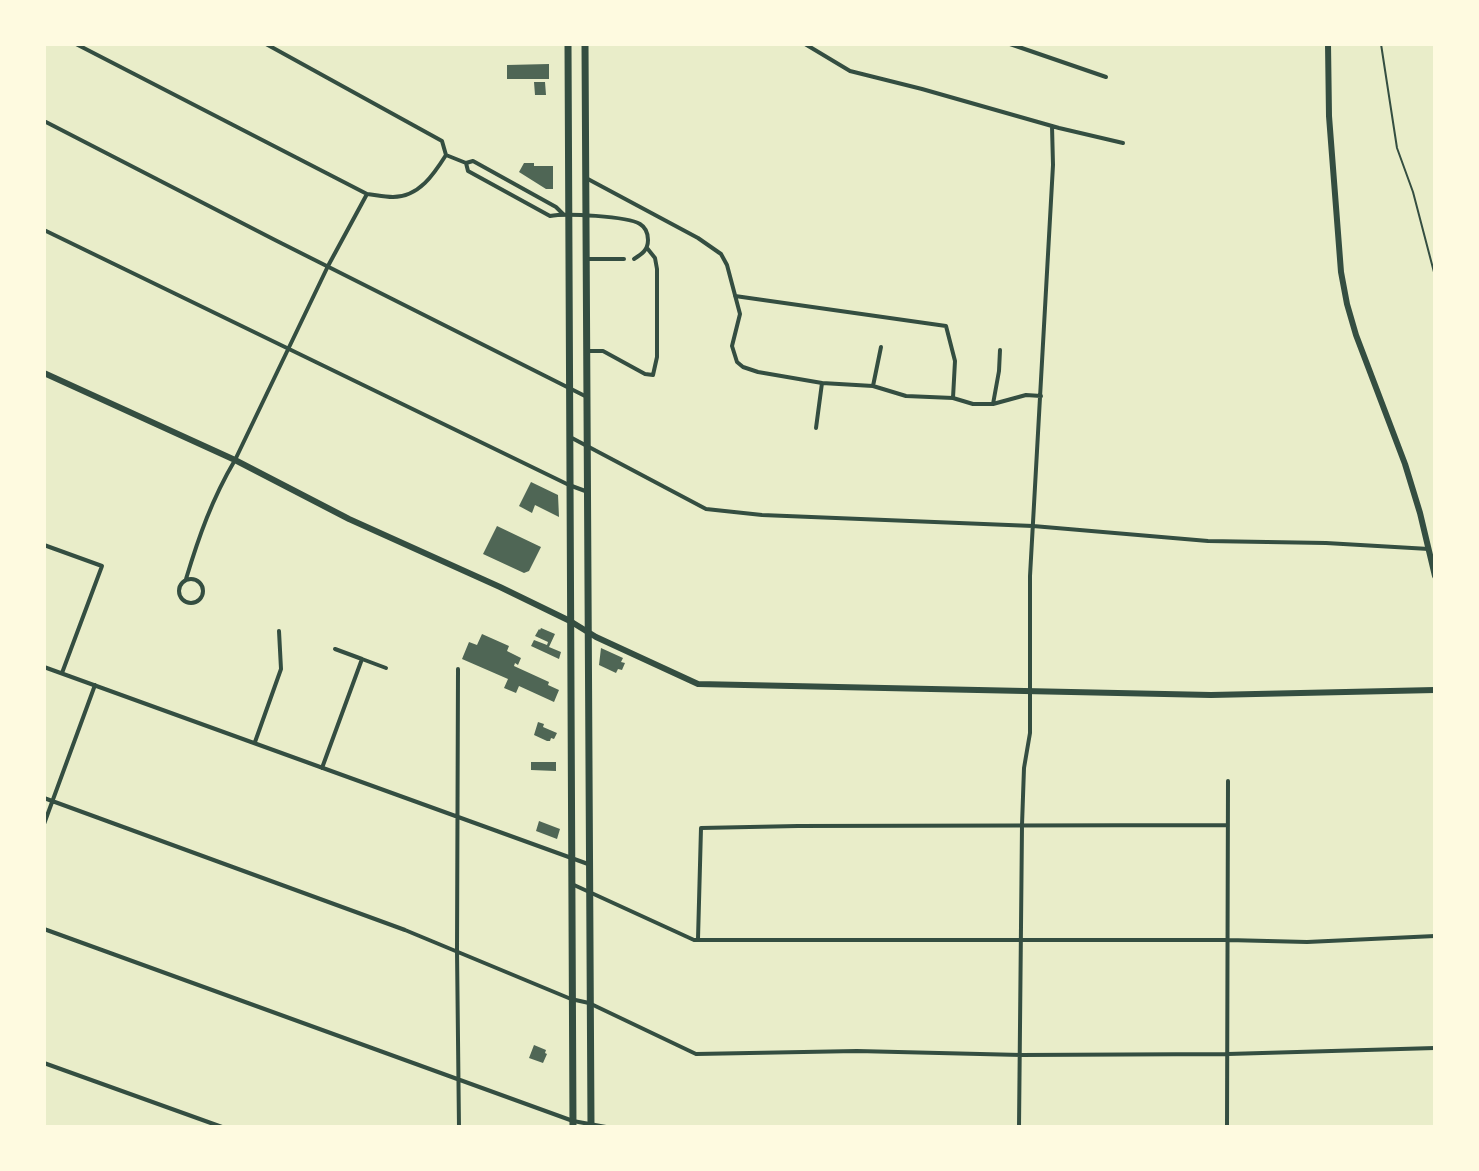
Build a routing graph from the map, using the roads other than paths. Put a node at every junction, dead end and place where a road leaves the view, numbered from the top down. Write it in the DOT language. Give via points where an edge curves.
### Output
graph roads {
  1 [pos="76,44"];
  2 [pos="266,44"];
  3 [pos="568,44"];
  4 [pos="585,44"];
  5 [pos="805,44"];
  6 [pos="1010,44"];
  7 [pos="1328,44"];
  8 [pos="1106,77"];
  9 [pos="44,121"];
  10 [pos="1052,126"];
  11 [pos="1123,143"];
  12 [pos="446,155"];
  13 [pos="466,163"];
  14 [pos="586,178"];
  15 [pos="367,194"];
  16 [pos="565,214"];
  17 [pos="586,217"];
  18 [pos="44,230"];
  19 [pos="647,248"];
  20 [pos="587,259"];
  21 [pos="624,259"];
  22 [pos="634,259"];
  23 [pos="328,266"];
  24 [pos="735,296"];
  25 [pos="881,347"];
  26 [pos="287,348"];
  27 [pos="1000,350"];
  28 [pos="587,351"];
  29 [pos="44,373"];
  30 [pos="822,383"];
  31 [pos="873,386"];
  32 [pos="570,388"];
  33 [pos="1041,396"];
  34 [pos="587,397"];
  35 [pos="953,398"];
  36 [pos="993,404"];
  37 [pos="816,428"];
  38 [pos="569,437"];
  39 [pos="587,445"];
  40 [pos="235,460"];
  41 [pos="569,485"];
  42 [pos="588,492"];
  43 [pos="1033,526"];
  44 [pos="44,545"];
  45 [pos="1429,549"];
  46 [pos="1435,576"];
  47 [pos="186,579"];
  48 [pos="570,621"];
  49 [pos="279,631"];
  50 [pos="588,632"];
  51 [pos="335,649"];
  52 [pos="362,659"];
  53 [pos="44,667"];
  54 [pos="386,668"];
  55 [pos="458,669"];
  56 [pos="62,673"];
  57 [pos="95,685"];
  58 [pos="1030,690"];
  59 [pos="1435,690"];
  60 [pos="255,742"];
  61 [pos="322,768"];
  62 [pos="1228,781"];
  63 [pos="44,798"];
  64 [pos="52,801"];
  65 [pos="457,817"];
  66 [pos="44,824"];
  67 [pos="1022,825"];
  68 [pos="1228,825"];
  69 [pos="572,858"];
  70 [pos="588,864"];
  71 [pos="571,884"];
  72 [pos="588,891"];
  73 [pos="44,929"];
  74 [pos="1435,936"];
  75 [pos="698,940"];
  76 [pos="1021,940"];
  77 [pos="1228,940"];
  78 [pos="457,951"];
  79 [pos="571,999"];
  80 [pos="589,1003"];
  81 [pos="1435,1048"];
  82 [pos="1228,1054"];
  83 [pos="1021,1055"];
  84 [pos="44,1063"];
  85 [pos="459,1080"];
  86 [pos="573,1124"];
  87 [pos="591,1126"];
  88 [pos="222,1127"];
  89 [pos="459,1127"];
  90 [pos="606,1127"];
  91 [pos="1019,1127"];
  92 [pos="1227,1127"];
  1 -- 15 [label="street"];
  2 -- 12 [label="street" via="442,141"];
  3 -- 16 [label="main road"];
  4 -- 14 [label="main road"];
  5 -- 10 [label="street" via="850,71"];
  6 -- 8 [label="street"];
  7 -- 45 [label="main road" via="1329,116 1347,304 1405,464"];
  9 -- 23 [label="street"];
  10 -- 11 [label="street"];
  10 -- 33 [label="street"];
  12 -- 13 [label="street"];
  12 -- 15 [label="street" via="432,177 408,194"];
  13 -- 16 [label="street" via="473,161"];
  13 -- 16 [label="street" via="468,171 550,216"];
  14 -- 17 [label="main road"];
  14 -- 24 [label="street" via="721,254"];
  15 -- 23 [label="street"];
  16 -- 17 [label="street"];
  16 -- 32 [label="main road"];
  17 -- 19 [label="street" via="642,225"];
  17 -- 20 [label="main road"];
  18 -- 26 [label="street"];
  19 -- 22 [label="street"];
  19 -- 28 [label="street" via="655,258 658,294 653,375 603,351"];
  20 -- 21 [label="street"];
  20 -- 28 [label="main road"];
  23 -- 26 [label="street"];
  23 -- 32 [label="street"];
  24 -- 30 [label="street" via="740,314 732,346 737,362 758,372"];
  24 -- 35 [label="street" via="946,326 955,361"];
  25 -- 31 [label="street"];
  26 -- 40 [label="street"];
  26 -- 41 [label="street"];
  27 -- 36 [label="street"];
  28 -- 34 [label="main road"];
  29 -- 40 [label="main road"];
  30 -- 31 [label="street"];
  30 -- 37 [label="street"];
  31 -- 35 [label="street" via="906,396"];
  32 -- 34 [label="street"];
  32 -- 38 [label="main road"];
  33 -- 36 [label="street"];
  33 -- 43 [label="street"];
  34 -- 39 [label="main road"];
  35 -- 36 [label="street"];
  38 -- 39 [label="street"];
  38 -- 41 [label="main road"];
  39 -- 42 [label="main road"];
  39 -- 43 [label="street" via="706,509"];
  40 -- 47 [label="street" via="205,519"];
  40 -- 48 [label="main road"];
  41 -- 42 [label="street"];
  41 -- 48 [label="main road"];
  42 -- 50 [label="main road"];
  43 -- 45 [label="street" via="1208,541"];
  43 -- 58 [label="street"];
  44 -- 56 [label="street" via="102,566"];
  45 -- 46 [label="main road"];
  47 -- 47 [label="street" via="180,595 186,602 196,602 203,596 203,586"];
  48 -- 50 [label="main road"];
  48 -- 69 [label="main road"];
  49 -- 60 [label="street" via="281,669"];
  50 -- 58 [label="main road" via="698,684"];
  50 -- 70 [label="main road"];
  51 -- 52 [label="street"];
  52 -- 54 [label="street"];
  52 -- 61 [label="street"];
  53 -- 56 [label="street"];
  55 -- 65 [label="street"];
  56 -- 57 [label="street"];
  57 -- 60 [label="street"];
  57 -- 64 [label="street"];
  58 -- 59 [label="main road" via="1270,695"];
  58 -- 67 [label="street"];
  60 -- 61 [label="street"];
  61 -- 65 [label="street"];
  62 -- 68 [label="street"];
  63 -- 64 [label="street"];
  64 -- 66 [label="street"];
  64 -- 78 [label="street"];
  65 -- 69 [label="street"];
  65 -- 78 [label="street"];
  67 -- 68 [label="street"];
  67 -- 75 [label="street" via="701,828"];
  67 -- 76 [label="street"];
  68 -- 77 [label="street"];
  69 -- 70 [label="street"];
  69 -- 71 [label="main road"];
  70 -- 72 [label="main road"];
  71 -- 72 [label="street"];
  71 -- 79 [label="main road"];
  72 -- 75 [label="street"];
  72 -- 80 [label="main road"];
  73 -- 85 [label="street"];
  74 -- 77 [label="street"];
  75 -- 76 [label="street"];
  76 -- 77 [label="street"];
  76 -- 83 [label="street"];
  77 -- 82 [label="street"];
  78 -- 79 [label="street"];
  78 -- 85 [label="street"];
  79 -- 80 [label="street"];
  79 -- 86 [label="main road"];
  80 -- 83 [label="street" via="696,1054"];
  80 -- 87 [label="main road"];
  81 -- 82 [label="street"];
  82 -- 83 [label="street"];
  82 -- 92 [label="street"];
  83 -- 91 [label="street"];
  84 -- 88 [label="street"];
  85 -- 86 [label="street"];
  85 -- 89 [label="street"];
  86 -- 87 [label="street"];
  87 -- 90 [label="street"];
}
